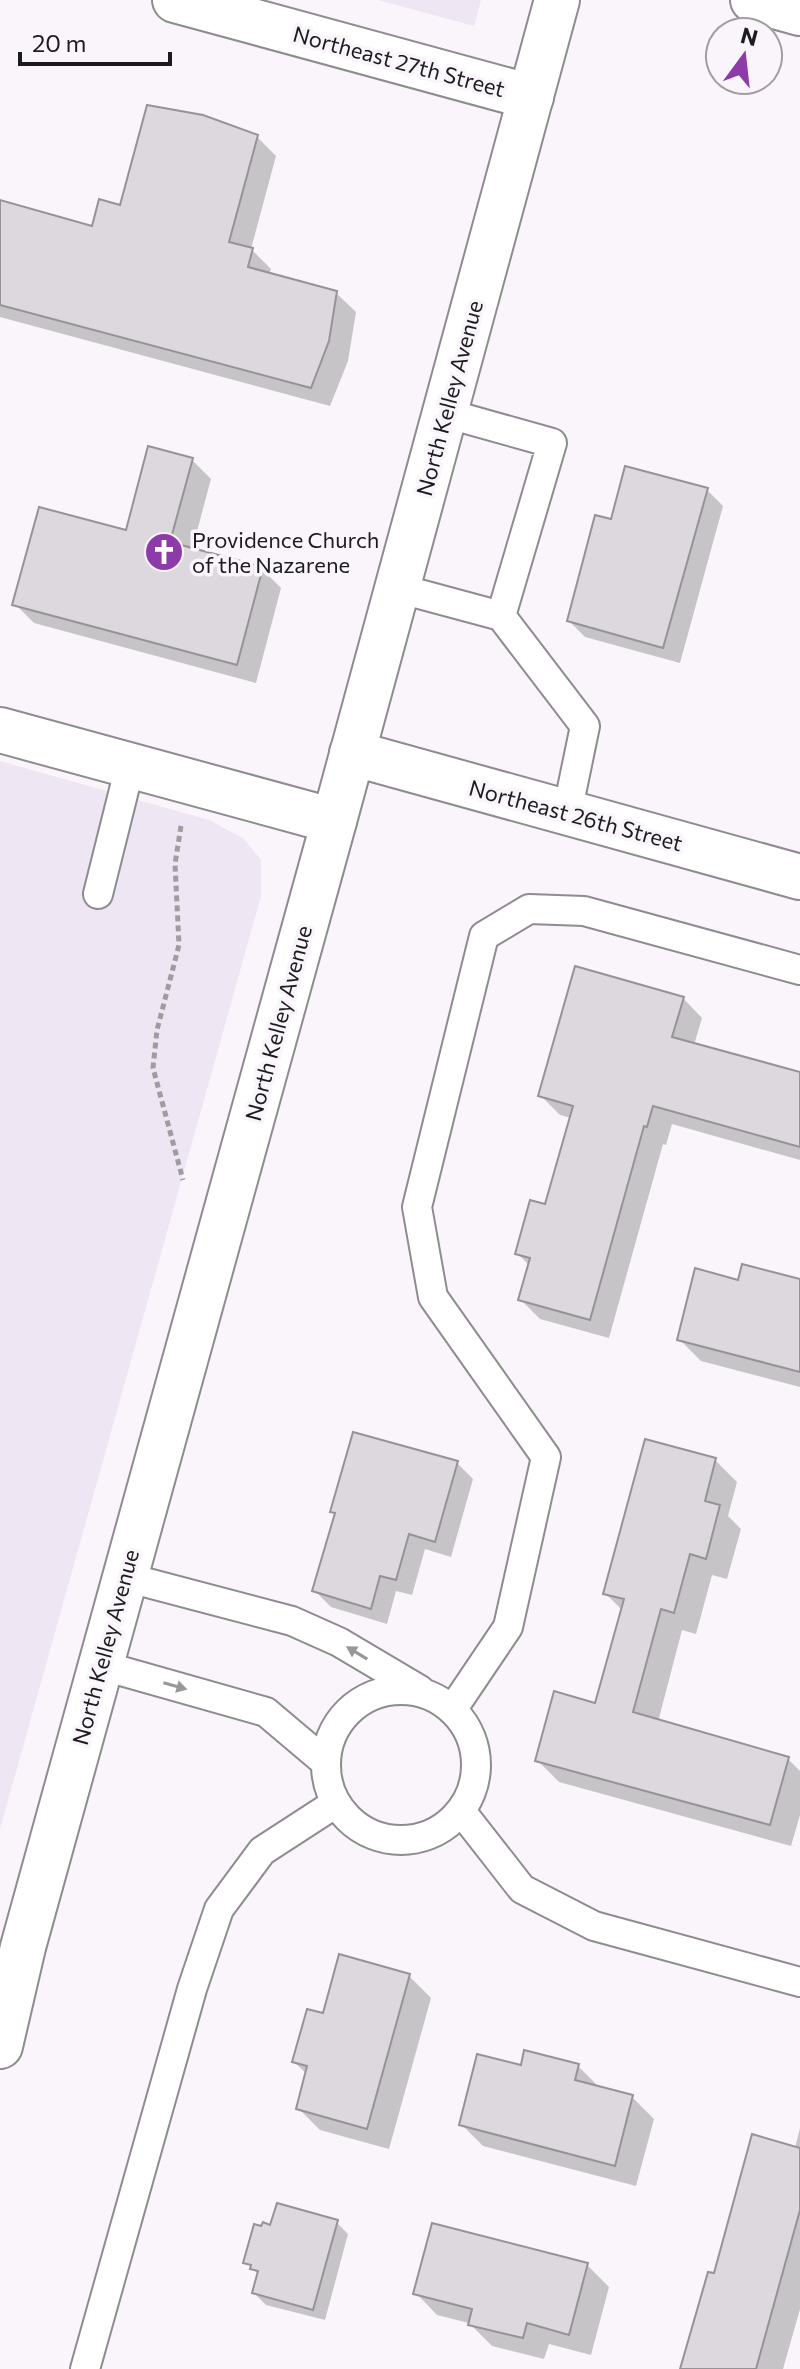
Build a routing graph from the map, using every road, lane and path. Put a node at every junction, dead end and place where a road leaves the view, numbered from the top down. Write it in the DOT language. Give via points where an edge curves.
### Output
graph roads {
  1 [pos="175,0"];
  2 [pos="557,0"];
  3 [pos="753,0"];
  4 [pos="800,13"];
  5 [pos="531,97"];
  6 [pos="445,413"];
  7 [pos="397,588"];
  8 [pos="501,616"];
  9 [pos="0,730"];
  10 [pos="352,753"];
  11 [pos="130,766"];
  12 [pos="192,783"];
  13 [pos="567,813"];
  14 [pos="334,821"];
  15 [pos="800,877"];
  16 [pos="98,894"];
  17 [pos="800,970"];
  18 [pos="184,1189"];
  19 [pos="125,1577"];
  20 [pos="100,1665"];
  21 [pos="424,1693"];
  22 [pos="452,1710"];
  23 [pos="324,1761"];
  24 [pos="336,1803"];
  25 [pos="461,1811"];
  26 [pos="800,1982"];
  27 [pos="0,2046"];
  28 [pos="85,2369"];
  1 -- 5 [label="main road, Northeast 27th Street"];
  2 -- 5 [label="main road, North Kelley Avenue"];
  3 -- 4 [label="main road"];
  5 -- 6 [label="main road, North Kelley Avenue"];
  6 -- 7 [label="main road, North Kelley Avenue"];
  6 -- 8 [label="lane" via="552,443"];
  7 -- 8 [label="lane"];
  7 -- 10 [label="main road, North Kelley Avenue"];
  8 -- 13 [label="lane" via="585,726"];
  9 -- 11 [label="main road"];
  10 -- 13 [label="main road, Northeast 26th Street"];
  10 -- 14 [label="main road, North Kelley Avenue"];
  11 -- 12 [label="main road"];
  11 -- 16 [label="lane"];
  12 -- 14 [label="main road"];
  12 -- 18 [label="path" via="175,864 179,945 153,1068"];
  13 -- 15 [label="main road, Northeast 26th Street"];
  14 -- 19 [label="main road, North Kelley Avenue"];
  17 -- 22 [label="lane" via="584,911 529,909 484,936 417,1207 433,1297 546,1457 508,1627"];
  19 -- 20 [label="main road, North Kelley Avenue"];
  21 -- 19 [label="lane, one-way" via="339,1642 292,1621"];
  20 -- 23 [label="lane, one-way" via="266,1712"];
  20 -- 27 [label="main road, North Kelley Avenue"];
  21 -- 22 [label="lane"];
  21 -- 23 [label="lane" via="401,1689 358,1702 340,1718"];
  22 -- 25 [label="lane" via="474,1743 477,1766 473,1790"];
  23 -- 24 [label="lane"];
  24 -- 25 [label="lane" via="373,1835 396,1840 421,1838"];
  24 -- 28 [label="lane" via="262,1851 219,1909"];
  25 -- 26 [label="lane" via="522,1889 594,1926"];
}
